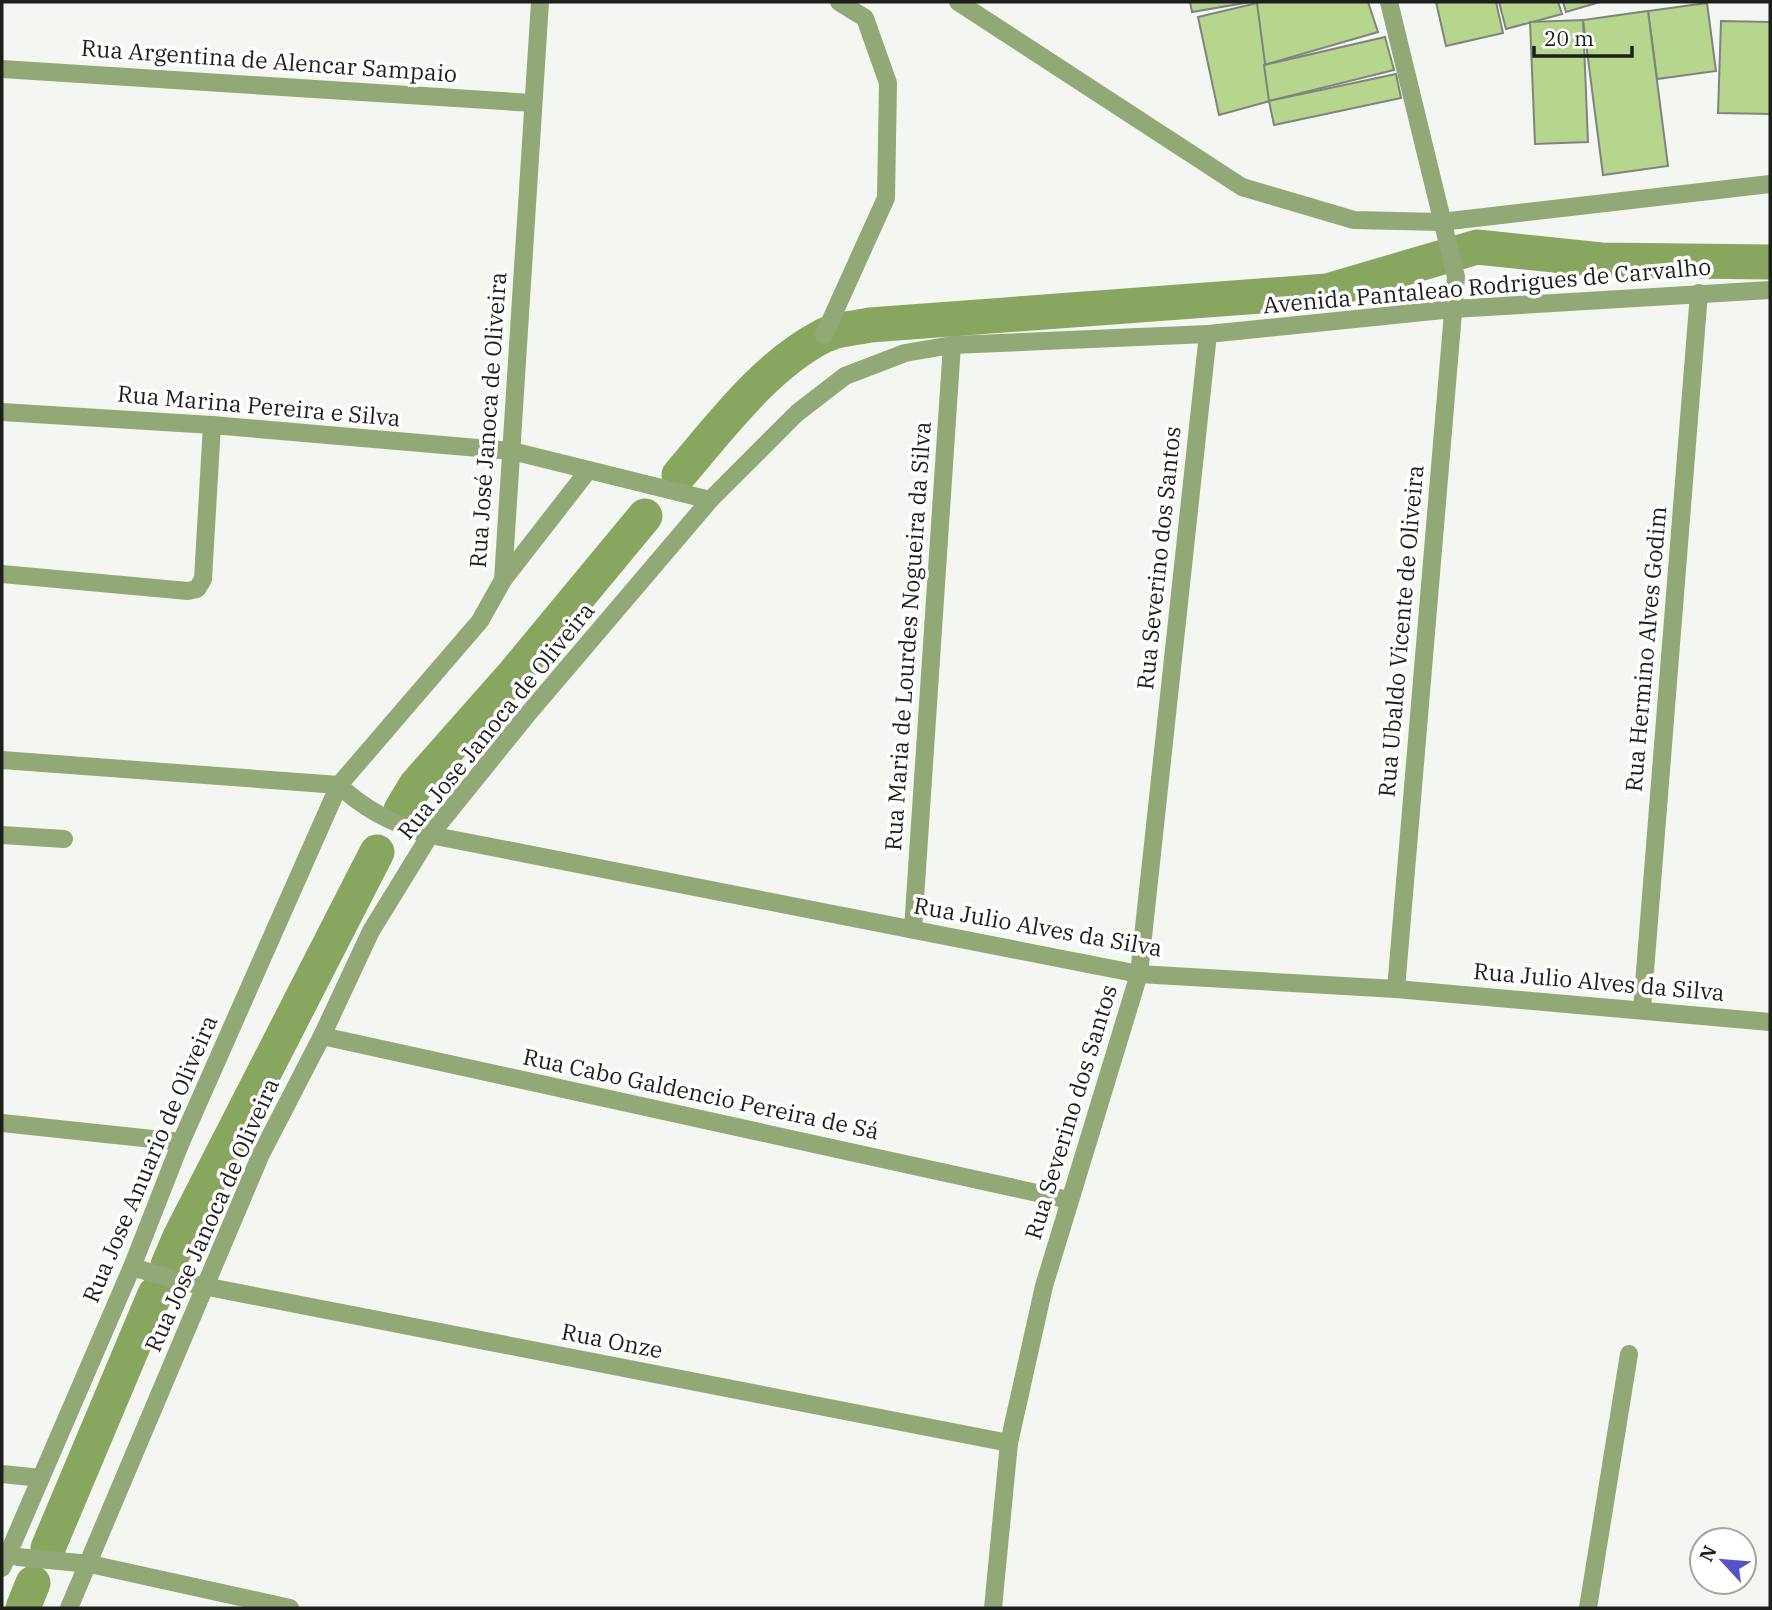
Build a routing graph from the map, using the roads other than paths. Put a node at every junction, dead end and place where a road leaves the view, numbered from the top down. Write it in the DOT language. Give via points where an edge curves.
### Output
graph roads {
  1 [pos="540,2"];
  2 [pos="839,2"];
  3 [pos="958,2"];
  4 [pos="1388,2"];
  5 [pos="2,69"];
  6 [pos="533,103"];
  7 [pos="1770,184"];
  8 [pos="1443,228"];
  9 [pos="1770,290"];
  10 [pos="1699,293"];
  11 [pos="1453,309"];
  12 [pos="1208,334"];
  13 [pos="824,335"];
  14 [pos="952,345"];
  15 [pos="2,412"];
  16 [pos="212,425"];
  17 [pos="512,452"];
  18 [pos="587,472"];
  19 [pos="710,500"];
  20 [pos="2,574"];
  21 [pos="503,580"];
  22 [pos="2,760"];
  23 [pos="339,785"];
  24 [pos="2,835"];
  25 [pos="430,835"];
  26 [pos="64,839"];
  27 [pos="913,929"];
  28 [pos="1139,974"];
  29 [pos="1396,989"];
  30 [pos="1642,1009"];
  31 [pos="1770,1023"];
  32 [pos="322,1036"];
  33 [pos="2,1122"];
  34 [pos="181,1142"];
  35 [pos="1069,1200"];
  36 [pos="139,1269"];
  37 [pos="205,1287"];
  38 [pos="1629,1354"];
  39 [pos="1009,1443"];
  40 [pos="2,1474"];
  41 [pos="41,1478"];
  42 [pos="10,1560"];
  43 [pos="89,1565"];
  44 [pos="69,1608"];
  45 [pos="290,1608"];
  46 [pos="993,1608"];
  47 [pos="1588,1608"];
  1 -- 6 [label="street, Rua José Janoca de Oliveira"];
  2 -- 13 [label="street" via="865,18 888,83 886,198"];
  3 -- 8 [label="street" via="1241,187 1354,220"];
  4 -- 8 [label="street"];
  5 -- 6 [label="street, Rua Argentina de Alencar Sampaio"];
  6 -- 17 [label="street, Rua José Janoca de Oliveira"];
  7 -- 8 [label="street"];
  8 -- 11 [label="street, Rua Ubaldo Vicente de Oliveira" via="1456,277"];
  9 -- 10 [label="street, Avenida Pantaleao Rodrigues de Carvalho"];
  10 -- 11 [label="street, Avenida Pantaleao Rodrigues de Carvalho"];
  10 -- 30 [label="street, Rua Hermino Alves Godim"];
  11 -- 12 [label="street, Avenida Pantaleao Rodrigues de Carvalho"];
  11 -- 29 [label="street, Rua Ubaldo Vicente de Oliveira"];
  12 -- 14 [label="street, Rua Jose Janoca de Oliveira"];
  12 -- 28 [label="street, Rua Severino dos Santos"];
  14 -- 19 [label="street, Rua Jose Janoca de Oliveira" via="905,353 845,376 797,413"];
  14 -- 27 [label="street, Rua Maria de Lourdes Nogueira da Silva"];
  15 -- 16 [label="street, Rua Marina Pereira e Silva"];
  16 -- 17 [label="street, Rua Marina Pereira e Silva"];
  16 -- 20 [label="street" via="202,579 197,589"];
  17 -- 18 [label="street, Rua Marina Pereira e Silva"];
  17 -- 21 [label="street, Rua José Janoca de Oliveira"];
  18 -- 19 [label="street, Rua Marina Pereira e Silva"];
  18 -- 21 [label="street"];
  19 -- 25 [label="street, Rua Jose Janoca de Oliveira"];
  21 -- 23 [label="street, Rua José Janoca de Oliveira" via="480,621"];
  22 -- 23 [label="street"];
  23 -- 25 [label="street, Rua Julio Alves da Silva" via="358,803"];
  23 -- 34 [label="street, Rua Jose Anuario de Oliveira"];
  24 -- 26 [label="street"];
  25 -- 27 [label="street, Rua Julio Alves da Silva"];
  25 -- 32 [label="street, Rua Jose Janoca de Oliveira" via="371,931"];
  27 -- 28 [label="street, Rua Julio Alves da Silva"];
  28 -- 29 [label="street, Rua Julio Alves da Silva"];
  28 -- 35 [label="street, Rua Severino dos Santos"];
  29 -- 30 [label="street, Rua Julio Alves da Silva"];
  30 -- 31 [label="street, Rua Julio Alves da Silva"];
  32 -- 35 [label="street, Rua Cabo Galdencio Pereira de Sá"];
  32 -- 37 [label="street, Rua Jose Janoca de Oliveira" via="261,1154"];
  33 -- 34 [label="street"];
  34 -- 36 [label="street, Rua Jose Anuario de Oliveira"];
  35 -- 39 [label="street, Rua Severino dos Santos" via="1044,1286"];
  36 -- 37 [label="street, Rua Onze"];
  36 -- 41 [label="street, Rua Jose Anuario de Oliveira"];
  37 -- 39 [label="street, Rua Onze"];
  37 -- 43 [label="street, Rua Jose Janoca de Oliveira"];
  38 -- 47 [label="street"];
  39 -- 46 [label="street, Rua Severino dos Santos"];
  40 -- 41 [label="street"];
  41 -- 42 [label="street, Rua Jose Anuario de Oliveira"];
  42 -- 43 [label="street"];
  43 -- 44 [label="street, Rua Jose Janoca de Oliveira"];
  43 -- 45 [label="street"];
}
